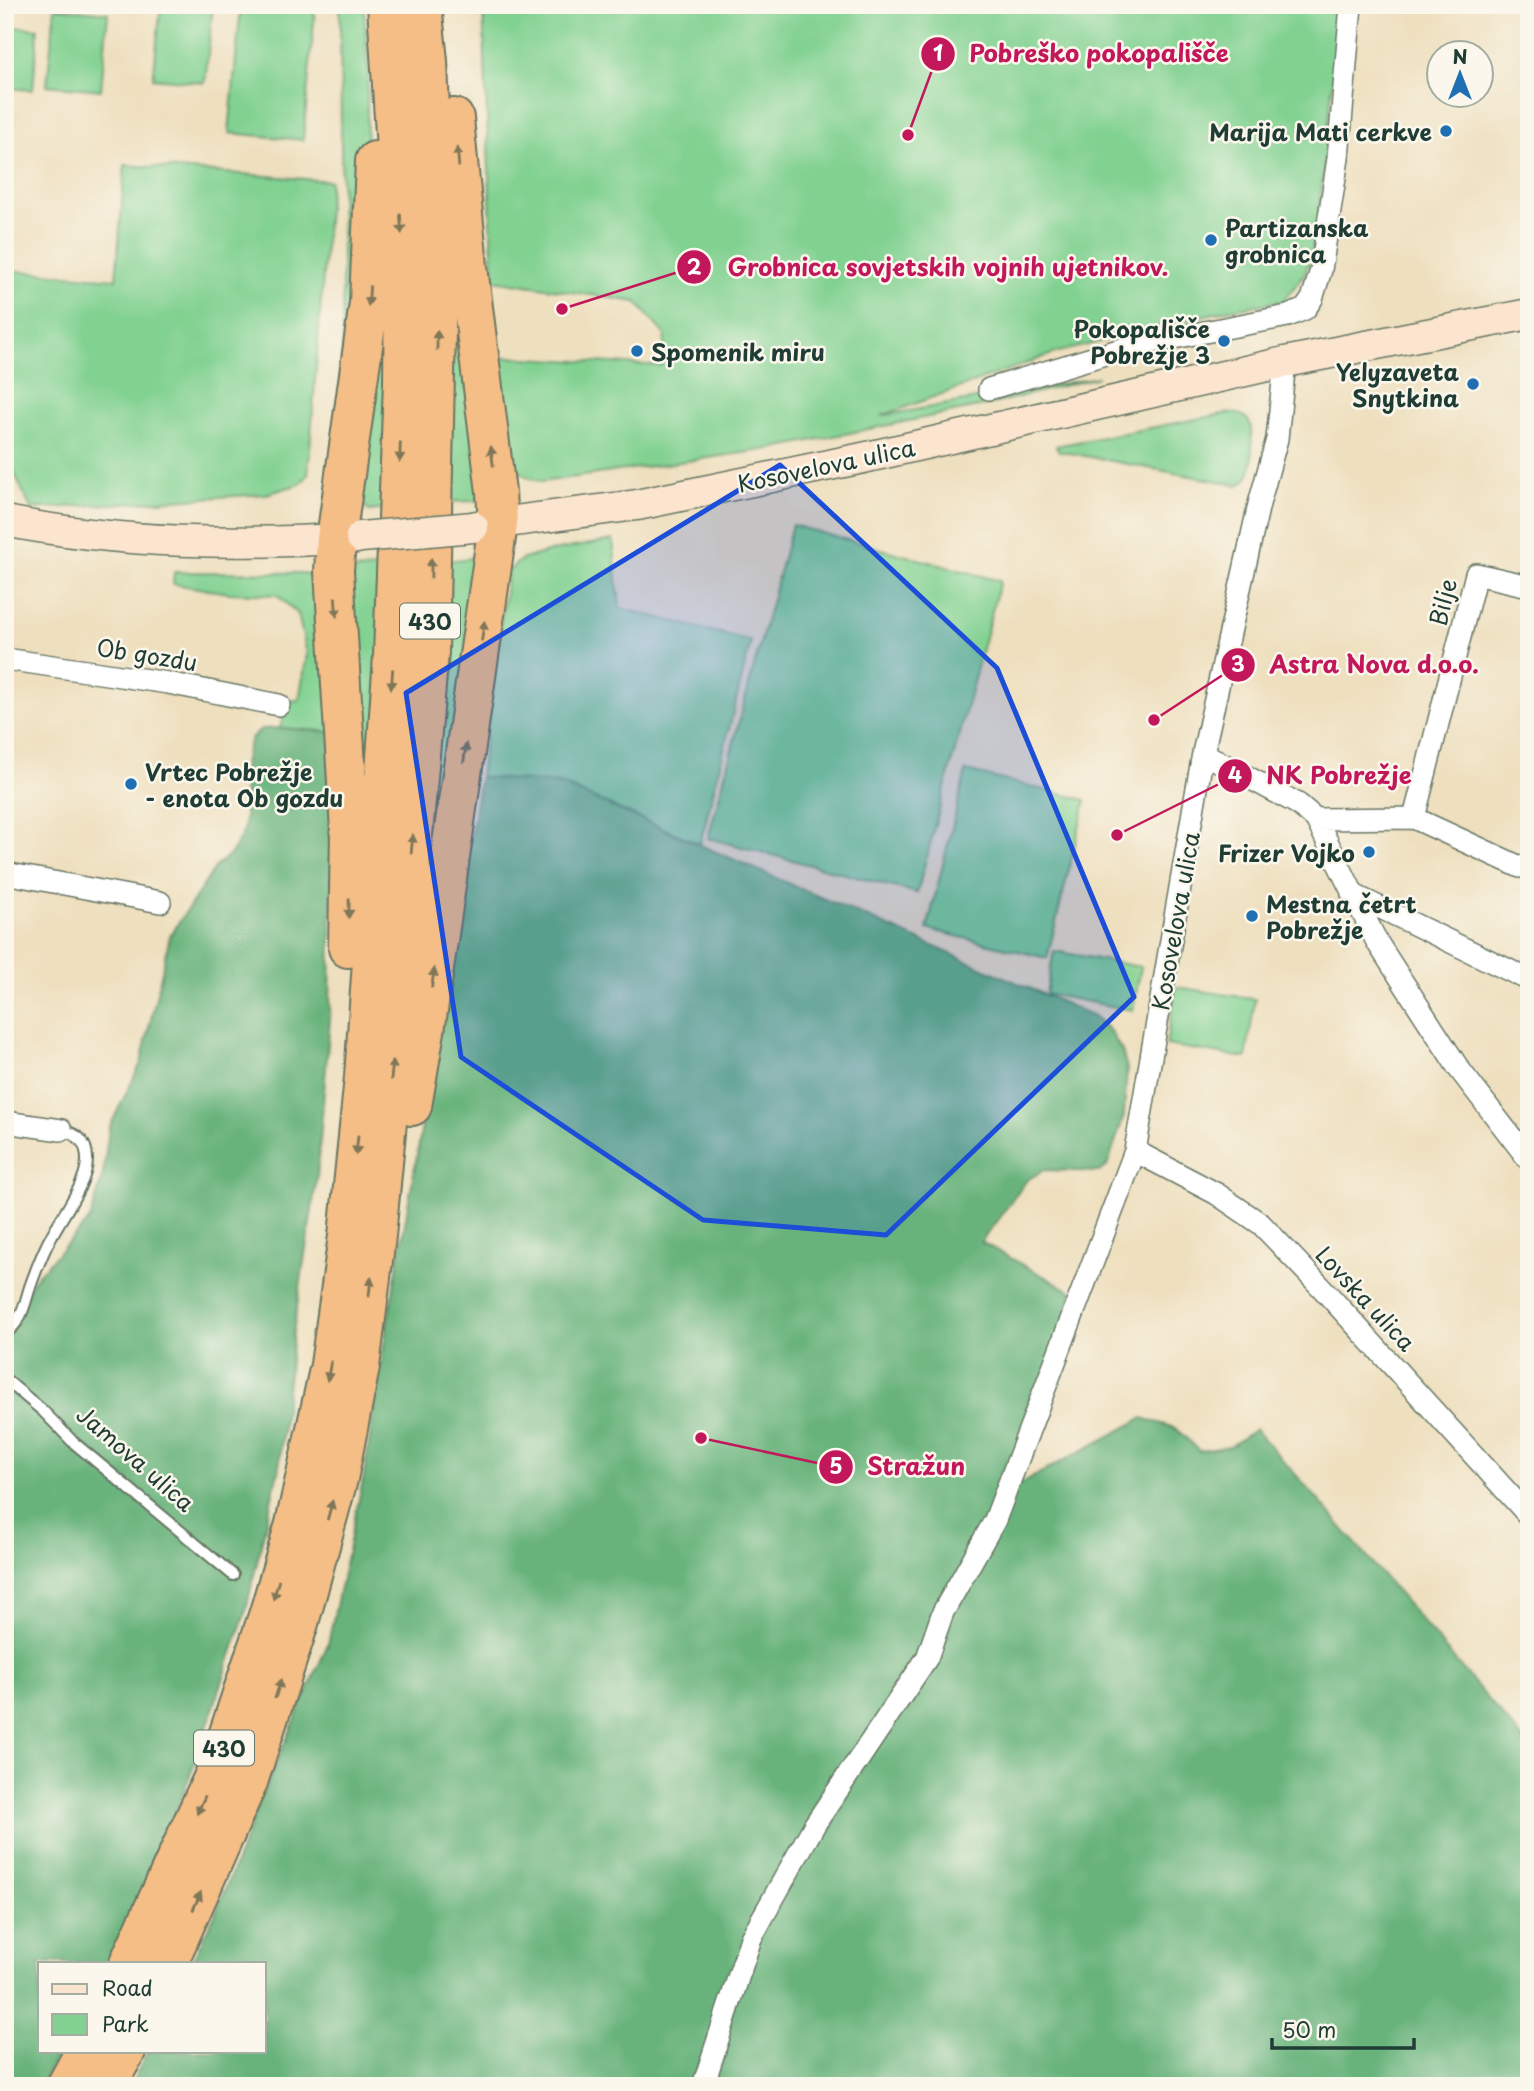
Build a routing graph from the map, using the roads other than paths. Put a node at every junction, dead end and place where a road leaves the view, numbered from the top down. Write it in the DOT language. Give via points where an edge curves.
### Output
graph roads {
  1 [pos="422,5"];
  2 [pos="1351,5"];
  3 [pos="388,20"];
  4 [pos="1529,314"];
  5 [pos="1285,362"];
  6 [pos="989,389"];
  7 [pos="5,521"];
  8 [pos="485,525"];
  9 [pos="349,538"];
  10 [pos="1529,586"];
  11 [pos="5,659"];
  12 [pos="279,705"];
  13 [pos="1203,753"];
  14 [pos="1414,818"];
  15 [pos="1316,819"];
  16 [pos="1529,867"];
  17 [pos="5,873"];
  18 [pos="1352,894"];
  19 [pos="160,902"];
  20 [pos="1529,980"];
  21 [pos="364,1077"];
  22 [pos="5,1122"];
  23 [pos="61,1130"];
  24 [pos="1136,1151"];
  25 [pos="1529,1160"];
  26 [pos="376,1236"];
  27 [pos="5,1333"];
  28 [pos="5,1379"];
  29 [pos="1529,1516"];
  30 [pos="233,1576"];
  31 [pos="130,1962"];
  32 [pos="168,1962"];
  33 [pos="84,2052"];
  34 [pos="124,2052"];
  35 [pos="66,2086"];
  36 [pos="106,2086"];
  37 [pos="703,2086"];
  8 -- 1 [label="highway, one-way" via="496,492 449,62"];
  26 -- 1 [label="highway, 430, one-way" via="429,652 437,283"];
  2 -- 6 [label="street" via="1335,182 1321,270 1305,309 1132,346"];
  3 -- 9 [label="highway, one-way" via="376,73 369,303"];
  3 -- 21 [label="highway, 430, one-way" via="404,281 403,381 393,656"];
  4 -- 5 [label="street, Kosovelova ulica"];
  5 -- 8 [label="street, Kosovelova ulica" via="637,505"];
  5 -- 13 [label="street, Kosovelova ulica" via="1277,439"];
  7 -- 9 [label="street, Kosovelova ulica" via="152,540 286,543"];
  8 -- 9 [label="street, Kosovelova ulica, bridge"];
  26 -- 8 [label="highway, one-way" via="401,1170 423,1043"];
  9 -- 21 [label="highway, one-way" via="334,571 350,831 348,1026"];
  10 -- 14 [label="street, Bilje" via="1476,574"];
  11 -- 12 [label="street, Ob gozdu"];
  13 -- 15 [label="street" via="1298,804"];
  13 -- 24 [label="street, Kosovelova ulica"];
  14 -- 15 [label="street"];
  14 -- 16 [label="street" via="1520,867"];
  15 -- 18 [label="street"];
  17 -- 19 [label="street"];
  18 -- 20 [label="street"];
  18 -- 25 [label="street" via="1377,942 1459,1069"];
  21 -- 31 [label="highway, 430, one-way" via="330,1365 295,1524 217,1769"];
  22 -- 23 [label="street"];
  23 -- 27 [label="lane" via="83,1142 88,1161 67,1213 40,1260 17,1325"];
  24 -- 29 [label="street, Lovska ulica" via="1217,1194 1261,1224"];
  24 -- 37 [label="street, Kosovelova ulica" via="995,1520 943,1612 927,1658 815,1824 751,1938"];
  32 -- 26 [label="highway, 430, one-way" via="248,1782 299,1623 338,1479 360,1367"];
  28 -- 30 [label="lane, Jamova ulica"];
  33 -- 35 [label="highway"];
  34 -- 36 [label="highway"];
}
